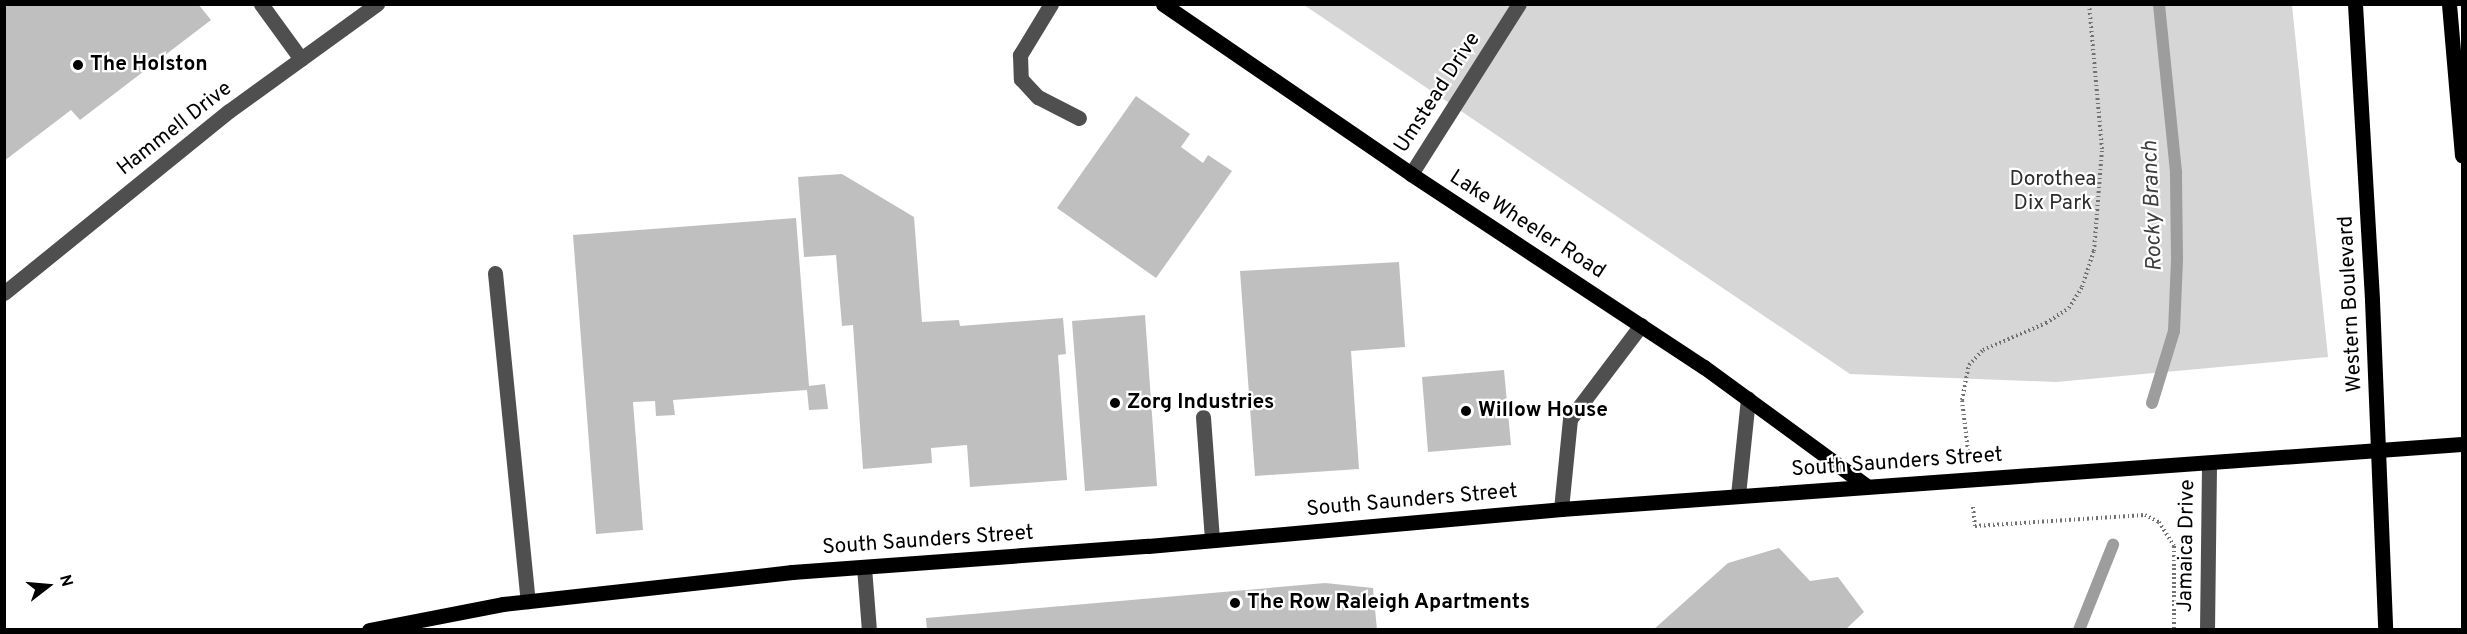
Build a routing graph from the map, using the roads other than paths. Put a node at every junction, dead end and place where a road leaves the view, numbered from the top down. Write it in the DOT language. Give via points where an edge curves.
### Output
graph roads {
  1 [pos="261,4"];
  2 [pos="377,4"];
  3 [pos="1051,4"];
  4 [pos="1163,4"];
  5 [pos="1520,4"];
  6 [pos="2355,4"];
  7 [pos="2449,4"];
  8 [pos="301,59"];
  9 [pos="1079,118"];
  10 [pos="2463,155"];
  11 [pos="1411,174"];
  12 [pos="495,273"];
  13 [pos="4,293"];
  14 [pos="1641,325"];
  15 [pos="1748,399"];
  16 [pos="1203,417"];
  17 [pos="2463,444"];
  18 [pos="2209,464"];
  19 [pos="1865,485"];
  20 [pos="1738,495"];
  21 [pos="1561,509"];
  22 [pos="1212,540"];
  23 [pos="864,567"];
  24 [pos="528,601"];
  25 [pos="369,630"];
  26 [pos="869,630"];
  27 [pos="2207,630"];
  28 [pos="2385,630"];
  1 -- 8 [label="street"];
  2 -- 8 [label="street, Hammell Drive"];
  3 -- 9 [label="street" via="1020,55 1021,79 1038,97"];
  4 -- 11 [label="main road, Lake Wheeler Road"];
  5 -- 11 [label="street, Umstead Drive"];
  6 -- 28 [label="main road, Western Boulevard"];
  7 -- 10 [label="main road"];
  8 -- 13 [label="street, Hammell Drive" via="229,111"];
  11 -- 14 [label="main road, Lake Wheeler Road"];
  12 -- 24 [label="street"];
  14 -- 15 [label="main road, Lake Wheeler Road"];
  14 -- 21 [label="street" via="1570,419"];
  15 -- 19 [label="main road, Lake Wheeler Road"];
  15 -- 20 [label="street"];
  16 -- 22 [label="street"];
  17 -- 18 [label="main road, South Saunders Street"];
  18 -- 19 [label="main road, South Saunders Street"];
  18 -- 27 [label="street, Jamaica Drive"];
  19 -- 20 [label="main road, South Saunders Street"];
  20 -- 21 [label="main road, South Saunders Street"];
  21 -- 22 [label="main road, South Saunders Street"];
  22 -- 23 [label="main road, South Saunders Street"];
  23 -- 24 [label="main road, South Saunders Street"];
  23 -- 26 [label="street"];
  24 -- 25 [label="main road, South Saunders Street"];
}
